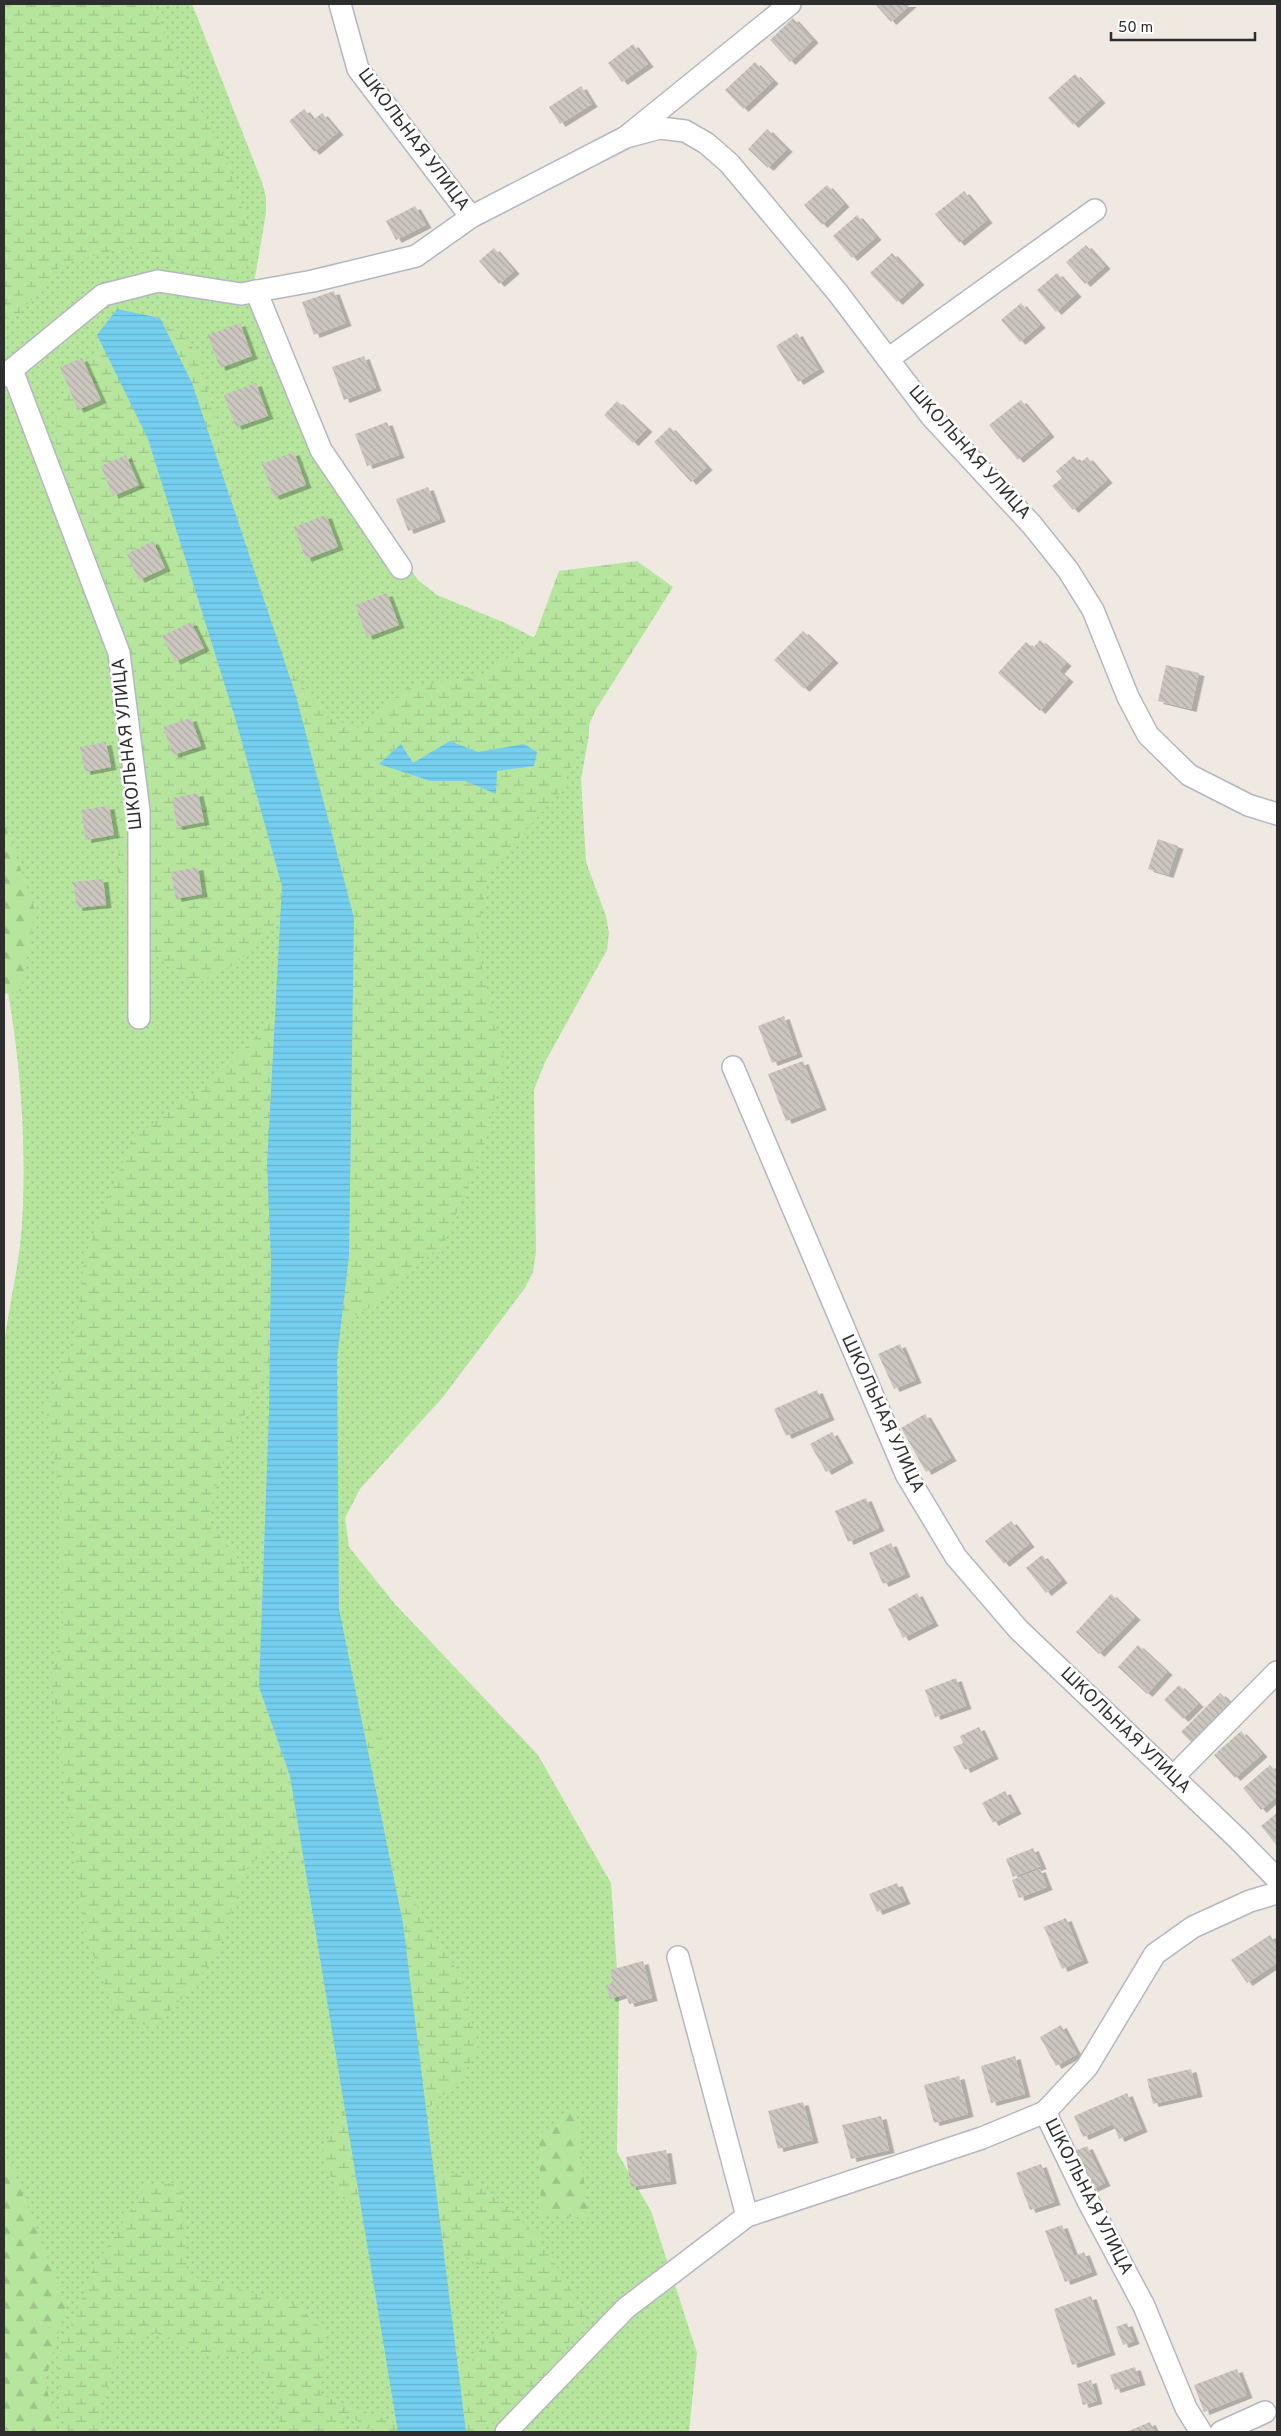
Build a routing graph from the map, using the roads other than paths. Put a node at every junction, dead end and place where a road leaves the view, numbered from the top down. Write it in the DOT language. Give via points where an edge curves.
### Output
graph roads {
  1 [pos="340,4"];
  2 [pos="790,4"];
  3 [pos="626,137"];
  4 [pos="1095,210"];
  5 [pos="471,217"];
  6 [pos="256,291"];
  7 [pos="888,358"];
  8 [pos="8,373"];
  9 [pos="401,568"];
  10 [pos="1277,814"];
  11 [pos="140,1018"];
  12 [pos="733,1067"];
  13 [pos="1277,1672"];
  14 [pos="1173,1777"];
  15 [pos="1277,1880"];
  16 [pos="1277,1893"];
  17 [pos="678,1958"];
  18 [pos="1045,2112"];
  19 [pos="747,2216"];
  20 [pos="1265,2412"];
  21 [pos="506,2432"];
  22 [pos="1202,2432"];
  23 [pos="1220,2432"];
  1 -- 5 [label="street, ШКОЛЬНАЯ УЛИЦА" via="358,69"];
  2 -- 3 [label="street, ШКОЛЬНАЯ УЛИЦА"];
  3 -- 5 [label="street, ШКОЛЬНАЯ УЛИЦА"];
  3 -- 7 [label="street, ШКОЛЬНАЯ УЛИЦА" via="660,128 685,131 706,143 729,163"];
  4 -- 7 [label="street"];
  5 -- 6 [label="street, ШКОЛЬНАЯ УЛИЦА" via="416,256"];
  6 -- 8 [label="street, ШКОЛЬНАЯ УЛИЦА" via="241,294 158,281 103,295"];
  6 -- 9 [label="street" via="321,450"];
  7 -- 10 [label="street, ШКОЛЬНАЯ УЛИЦА" via="931,416 1032,525 1068,570 1093,610 1128,696 1148,735 1189,775 1248,805"];
  8 -- 11 [label="street, ШКОЛЬНАЯ УЛИЦА" via="119,653 139,811"];
  12 -- 14 [label="street, ШКОЛЬНАЯ УЛИЦА" via="906,1474 956,1557 1018,1629"];
  13 -- 14 [label="street"];
  14 -- 15 [label="street, ШКОЛЬНАЯ УЛИЦА"];
  16 -- 18 [label="street" via="1250,1901 1193,1927 1155,1954 1086,2066"];
  17 -- 19 [label="street"];
  18 -- 19 [label="street, ШКОЛЬНАЯ УЛИЦА" via="982,2138"];
  18 -- 22 [label="street, ШКОЛЬНАЯ УЛИЦА" via="1088,2202 1144,2306 1186,2408"];
  19 -- 21 [label="street, ШКОЛЬНАЯ УЛИЦА" via="626,2308"];
  20 -- 23 [label="street"];
}
